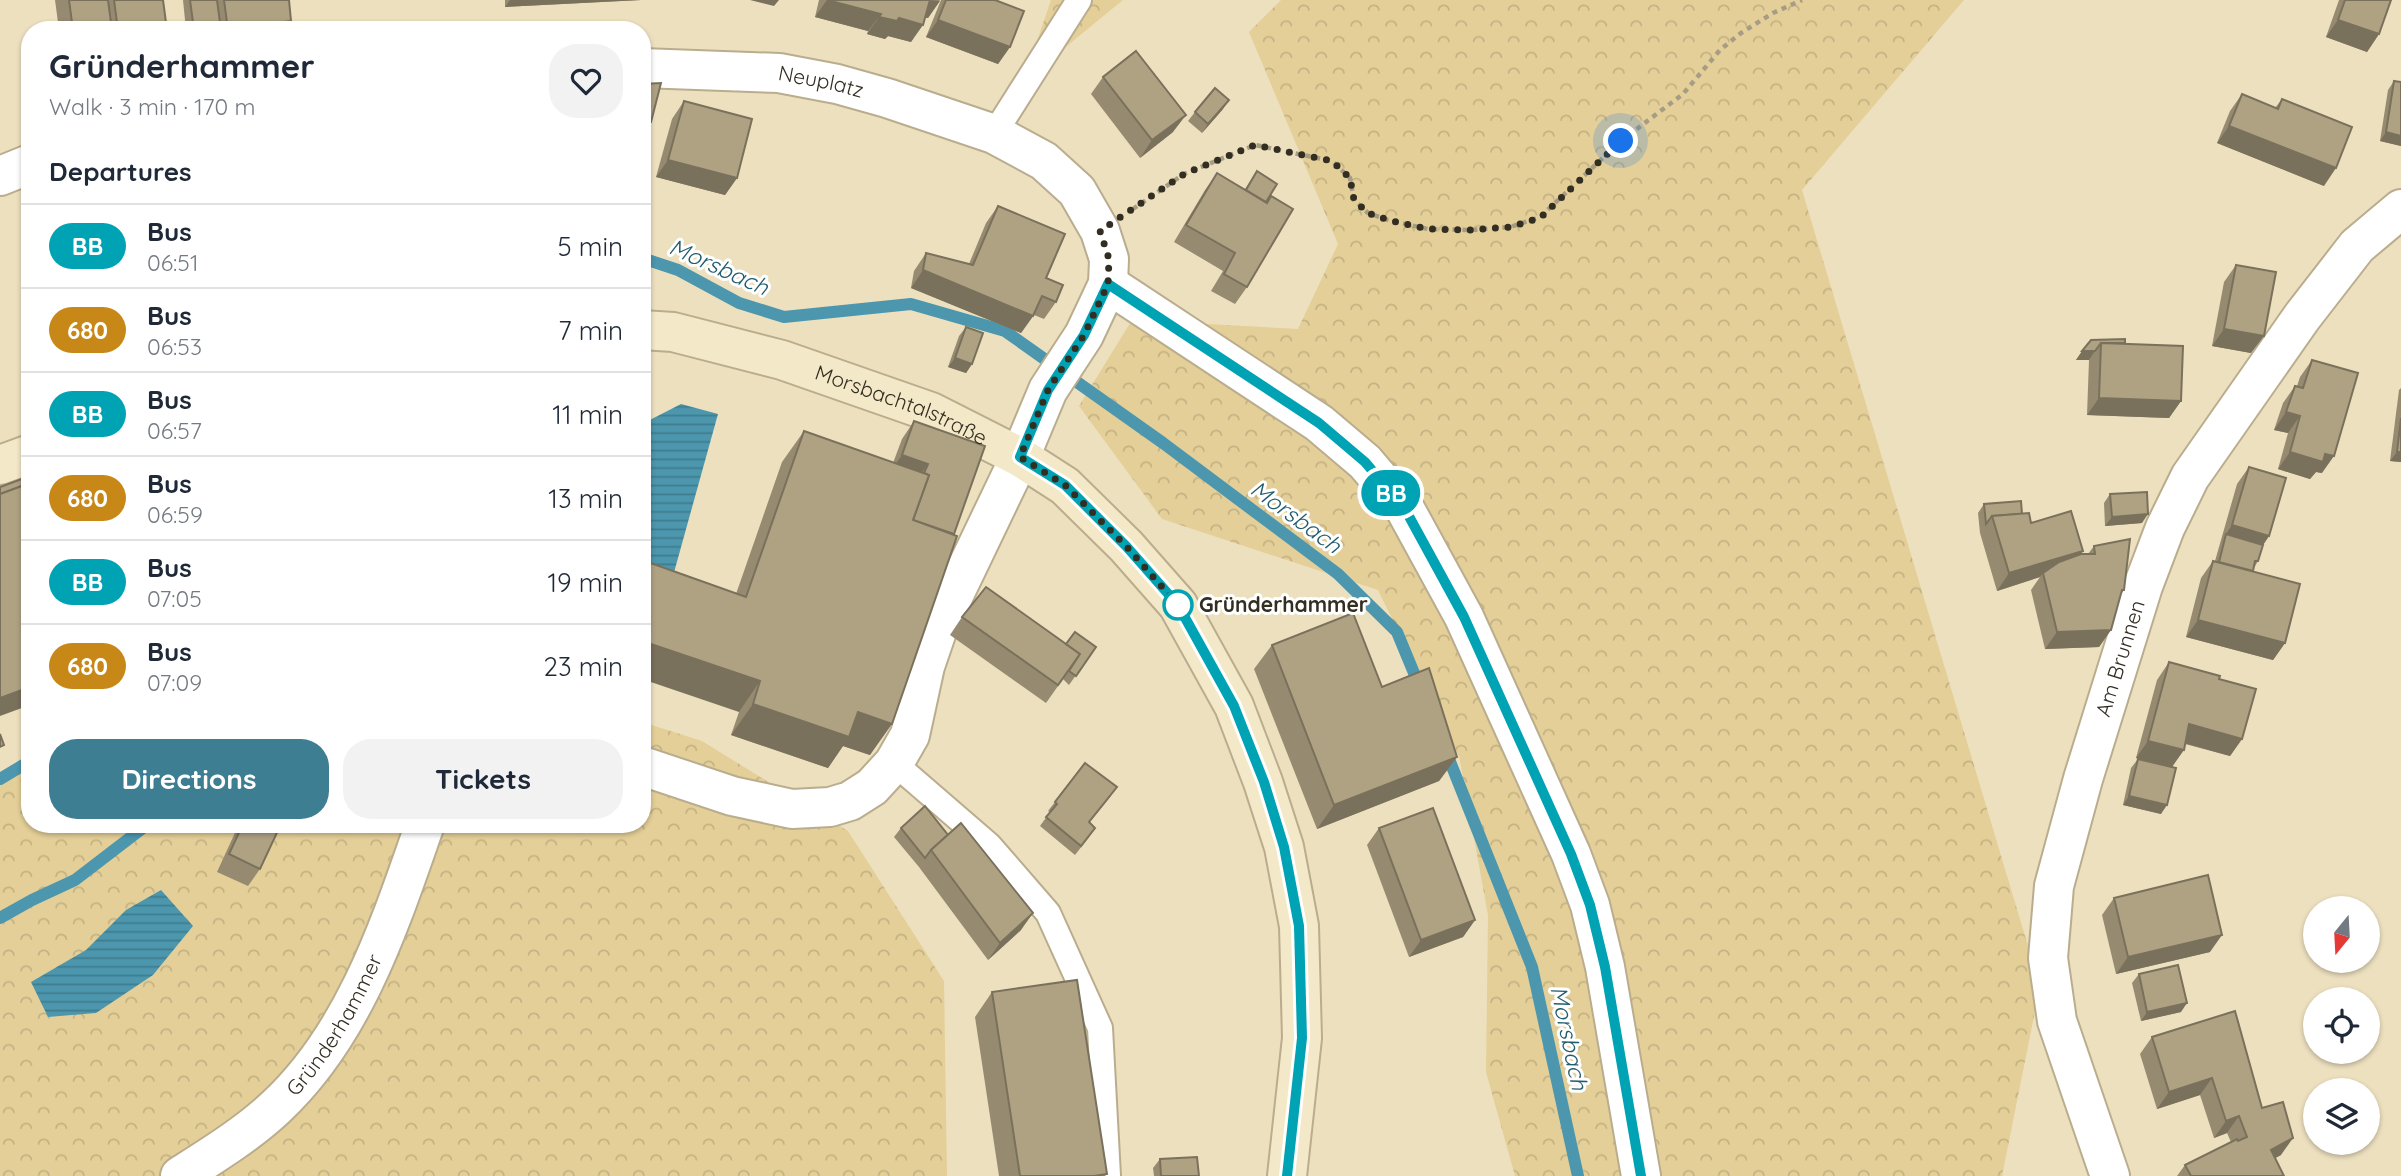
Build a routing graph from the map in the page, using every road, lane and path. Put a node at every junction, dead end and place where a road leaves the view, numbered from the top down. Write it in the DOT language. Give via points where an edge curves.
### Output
graph roads {
  1 [pos="1079,0"];
  2 [pos="1802,0"];
  3 [pos="651,68"];
  4 [pos="994,134"];
  5 [pos="21,168"];
  6 [pos="0,176"];
  7 [pos="2401,209"];
  8 [pos="1100,231"];
  9 [pos="1108,284"];
  10 [pos="651,331"];
  11 [pos="21,457"];
  12 [pos="1020,457"];
  13 [pos="0,465"];
  14 [pos="894,763"];
  15 [pos="651,769"];
  16 [pos="422,833"];
  17 [pos="180,1176"];
  18 [pos="1108,1176"];
  19 [pos="1287,1176"];
  20 [pos="1641,1176"];
  21 [pos="2110,1176"];
  1 -- 4 [label="lane"];
  2 -- 8 [label="path" via="1773,13 1720,50 1682,94 1621,141 1540,218 1510,227 1471,230 1428,229 1388,220 1368,213 1354,200 1350,178 1332,161 1255,145 1184,174"];
  3 -- 4 [label="street, Neuplatz" via="779,73 887,98"];
  4 -- 8 [label="street" via="1044,161 1077,191"];
  5 -- 6 [label="street"];
  7 -- 21 [label="street, Am Brunnen" via="2357,246 2190,477 2143,586 2083,779 2054,886 2048,958 2057,1021"];
  8 -- 9 [label="street" via="1109,259"];
  9 -- 12 [label="street" via="1084,335 1048,390"];
  9 -- 20 [label="street" via="1319,423 1365,462 1405,509 1464,617 1590,905"];
  10 -- 12 [label="main road, Morsbachtalstraße" via="782,360 931,412"];
  11 -- 13 [label="main road"];
  12 -- 14 [label="street" via="938,628 910,735"];
  12 -- 19 [label="main road, Morsbachtalstraße" via="1065,485 1178,605 1234,706 1264,782 1284,847 1299,926 1302,1038"];
  14 -- 15 [label="street" via="873,787 850,801 830,807 792,808 732,796"];
  14 -- 18 [label="lane" via="989,845 1048,913 1100,1028"];
  16 -- 17 [label="street, Gründerhammer" via="370,970 334,1037 275,1108"];
}
